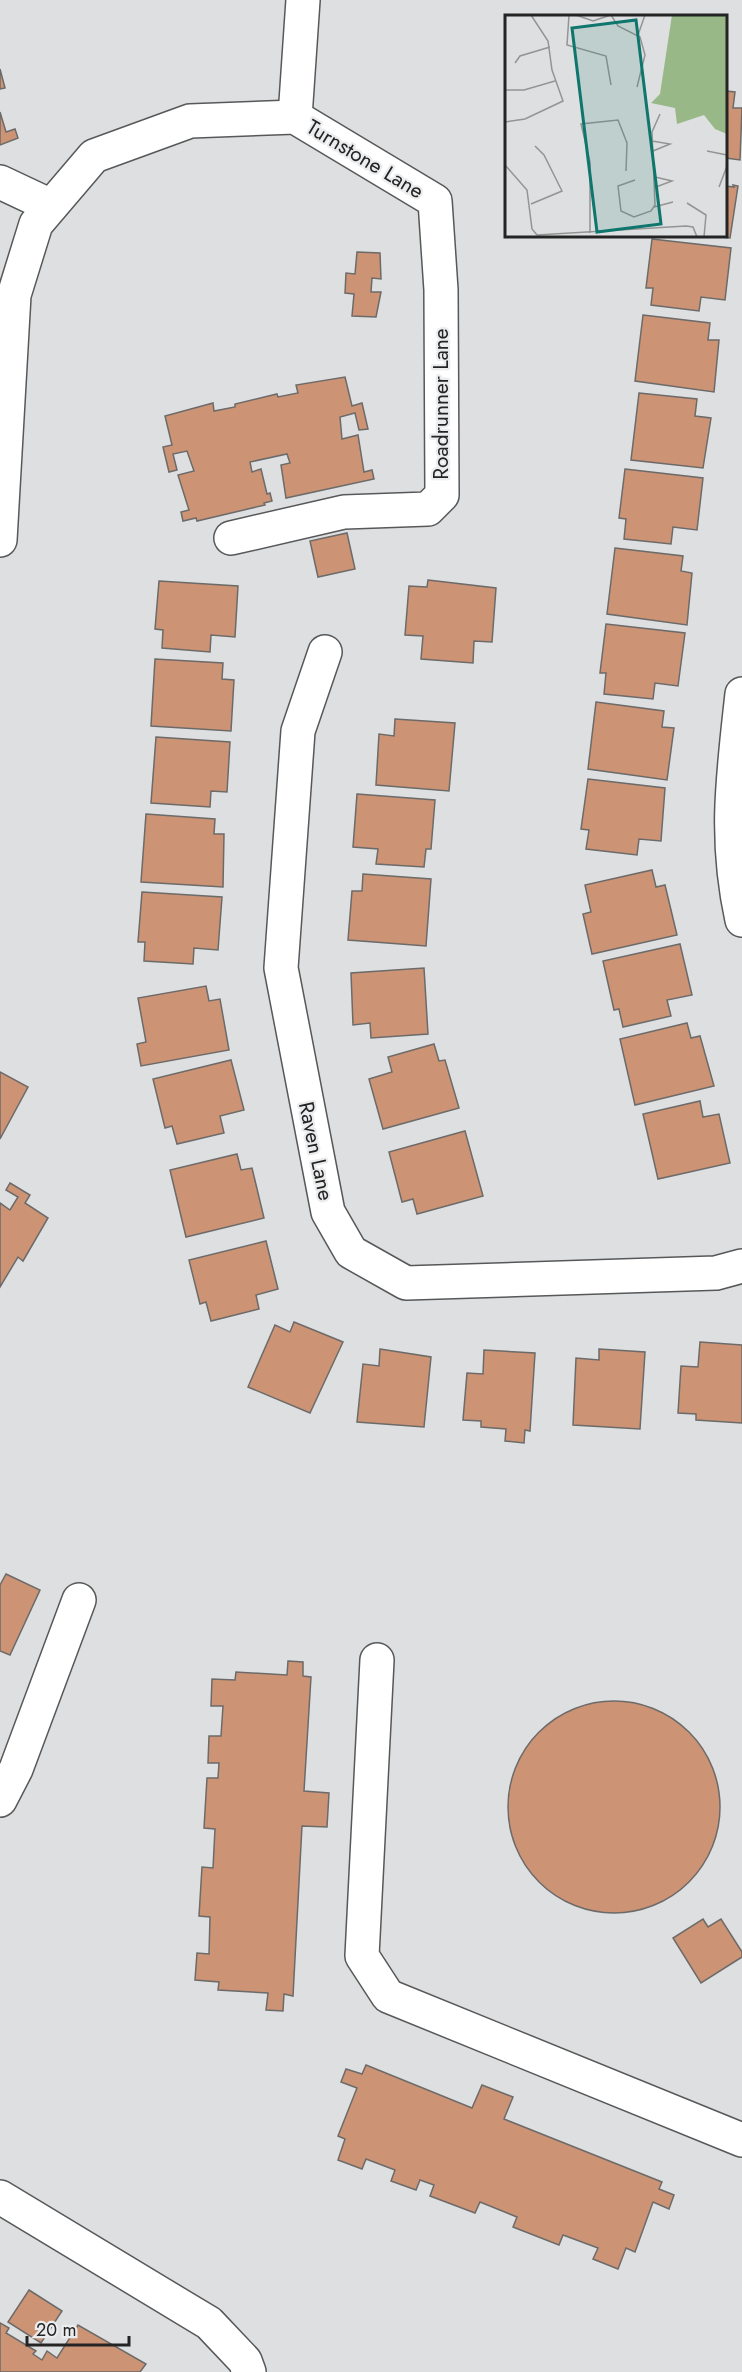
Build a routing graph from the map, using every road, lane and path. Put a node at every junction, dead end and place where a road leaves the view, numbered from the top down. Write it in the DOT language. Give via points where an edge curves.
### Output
graph roads {
  1 [pos="303,0"];
  2 [pos="295,117"];
  3 [pos="0,182"];
  4 [pos="435,201"];
  5 [pos="51,206"];
  6 [pos="4,433"];
  7 [pos="231,538"];
  8 [pos="0,540"];
  9 [pos="325,652"];
  10 [pos="742,694"];
  11 [pos="742,920"];
  12 [pos="742,1266"];
  13 [pos="78,1600"];
  14 [pos="377,1660"];
  15 [pos="0,1800"];
  16 [pos="742,2140"];
  17 [pos="0,2197"];
  18 [pos="249,2372"];
  1 -- 2 [label="street, Turnstone Lane"];
  2 -- 4 [label="street, Turnstone Lane"];
  2 -- 5 [label="street, Turnstone Lane" via="190,120 94,156"];
  3 -- 5 [label="street"];
  4 -- 7 [label="street, Roadrunner Lane" via="441,290 442,495 428,509 344,512"];
  5 -- 6 [label="street, Turnstone Lane" via="36,224 14,295"];
  6 -- 8 [label="street, Turnstone Lane"];
  9 -- 12 [label="street, Raven Lane" via="298,730 281,968 328,1212 351,1252 406,1283 716,1273"];
  10 -- 11 [label="street" via="730,802 733,877"];
  13 -- 15 [label="street" via="16,1769"];
  14 -- 16 [label="street" via="362,1956 388,1996"];
  17 -- 18 [label="street" via="209,2323 245,2361"];
}
